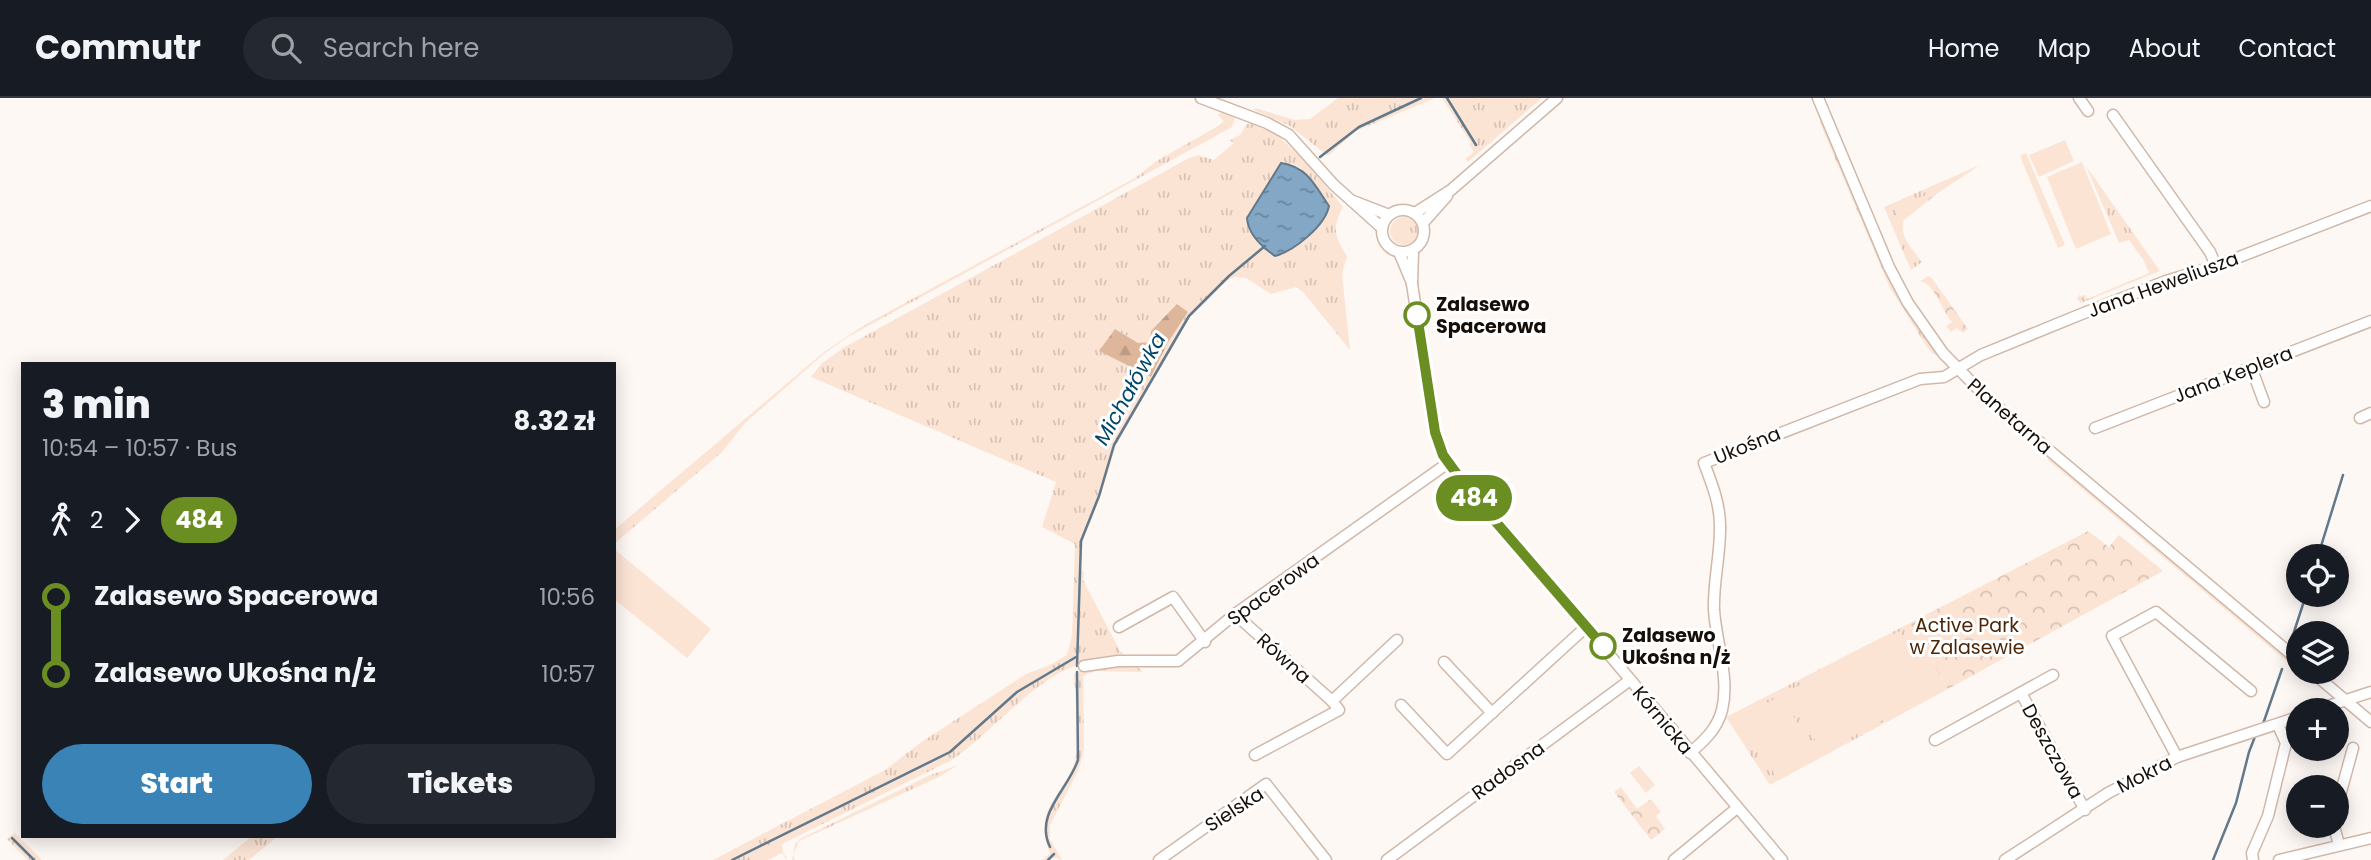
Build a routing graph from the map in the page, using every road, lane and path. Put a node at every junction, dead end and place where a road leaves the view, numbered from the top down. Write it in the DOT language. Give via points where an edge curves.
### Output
graph roads {
  1 [pos="1201,98"];
  2 [pos="1557,98"];
  3 [pos="1818,98"];
  4 [pos="2079,98"];
  5 [pos="2088,111"];
  6 [pos="2113,115"];
  7 [pos="1451,190"];
  8 [pos="1352,201"];
  9 [pos="2371,206"];
  10 [pos="1415,213"];
  11 [pos="1389,215"];
  12 [pos="1423,223"];
  13 [pos="1382,228"];
  14 [pos="1413,251"];
  15 [pos="1399,252"];
  16 [pos="2216,266"];
  17 [pos="1412,284"];
  18 [pos="2371,321"];
  19 [pos="2250,367"];
  20 [pos="1957,369"];
  21 [pos="2264,402"];
  22 [pos="2371,413"];
  23 [pos="2360,418"];
  24 [pos="2095,428"];
  25 [pos="1448,463"];
  26 [pos="1236,614"];
  27 [pos="1119,627"];
  28 [pos="1586,627"];
  29 [pos="1396,640"];
  30 [pos="1205,642"];
  31 [pos="2286,650"];
  32 [pos="1444,662"];
  33 [pos="1084,666"];
  34 [pos="2053,675"];
  35 [pos="1630,680"];
  36 [pos="2326,684"];
  37 [pos="2250,691"];
  38 [pos="2371,692"];
  39 [pos="2021,693"];
  40 [pos="2342,698"];
  41 [pos="2349,700"];
  42 [pos="1332,701"];
  43 [pos="2349,704"];
  44 [pos="1401,705"];
  45 [pos="1492,713"];
  46 [pos="2286,722"];
  47 [pos="2371,722"];
  48 [pos="2278,725"];
  49 [pos="1935,740"];
  50 [pos="2353,748"];
  51 [pos="1690,752"];
  52 [pos="1255,755"];
  53 [pos="2177,757"];
  54 [pos="2346,775"];
  55 [pos="1737,808"];
  56 [pos="2085,810"];
  57 [pos="2337,838"];
  58 [pos="2371,838"];
  59 [pos="2339,845"];
  60 [pos="1159,860"];
  61 [pos="1325,860"];
  62 [pos="1387,860"];
  63 [pos="1674,860"];
  64 [pos="1782,860"];
  65 [pos="2005,860"];
  66 [pos="2253,860"];
  67 [pos="2279,860"];
  1 -- 8 [label="street" via="1276,127"];
  2 -- 7 [label="street"];
  3 -- 20 [label="street, Planetarna" via="1900,290"];
  4 -- 5 [label="street"];
  6 -- 16 [label="street"];
  7 -- 10 [label="street"];
  7 -- 12 [label="street"];
  8 -- 11 [label="street"];
  8 -- 13 [label="street"];
  9 -- 16 [label="street, Jana Heweliusza"];
  10 -- 11 [label="street" via="1402,210"];
  10 -- 12 [label="street"];
  11 -- 13 [label="street"];
  12 -- 14 [label="street" via="1424,236"];
  13 -- 15 [label="street" via="1385,243"];
  14 -- 15 [label="street"];
  14 -- 17 [label="street, Kórnicka"];
  15 -- 17 [label="street, Kórnicka"];
  16 -- 20 [label="street, Jana Heweliusza" via="2069,319"];
  17 -- 25 [label="street, Kórnicka" via="1435,432"];
  18 -- 19 [label="street, Jana Keplera"];
  19 -- 21 [label="street"];
  19 -- 24 [label="street, Jana Keplera"];
  20 -- 31 [label="street, Planetarna"];
  20 -- 51 [label="street, Ukośna" via="1944,377 1920,379 1704,463 1720,517 1714,608 1724,693 1716,726"];
  22 -- 23 [label="street"];
  25 -- 26 [label="street, Spacerowa"];
  25 -- 28 [label="street, Kórnicka"];
  26 -- 30 [label="street, Spacerowa"];
  26 -- 42 [label="street, Równa"];
  27 -- 30 [label="street" via="1172,597"];
  28 -- 35 [label="street, Kórnicka"];
  28 -- 45 [label="street"];
  29 -- 42 [label="street"];
  30 -- 33 [label="street, Spacerowa" via="1178,662 1118,661"];
  32 -- 45 [label="street"];
  34 -- 39 [label="street, Deszczowa"];
  35 -- 51 [label="street, Kórnicka"];
  35 -- 62 [label="street, Radosna"];
  36 -- 40 [label="street"];
  37 -- 53 [label="street" via="2156,612 2112,636"];
  38 -- 41 [label="street"];
  39 -- 49 [label="street, Deszczowa"];
  39 -- 56 [label="street, Deszczowa"];
  42 -- 52 [label="street" via="1339,710"];
  43 -- 47 [label="street"];
  44 -- 45 [label="street" via="1447,754"];
  46 -- 48 [label="street, Mokra"];
  48 -- 53 [label="street, Mokra"];
  48 -- 66 [label="street" via="2286,743"];
  50 -- 54 [label="street"];
  51 -- 55 [label="street, Kórnicka"];
  53 -- 56 [label="street, Mokra"];
  55 -- 63 [label="street"];
  55 -- 64 [label="street, Kórnicka"];
  56 -- 65 [label="street, Mokra"];
  57 -- 59 [label="street"];
  58 -- 59 [label="street"];
  59 -- 67 [label="street"];
  60 -- 61 [label="street, Sielska" via="1266,784"];
}
